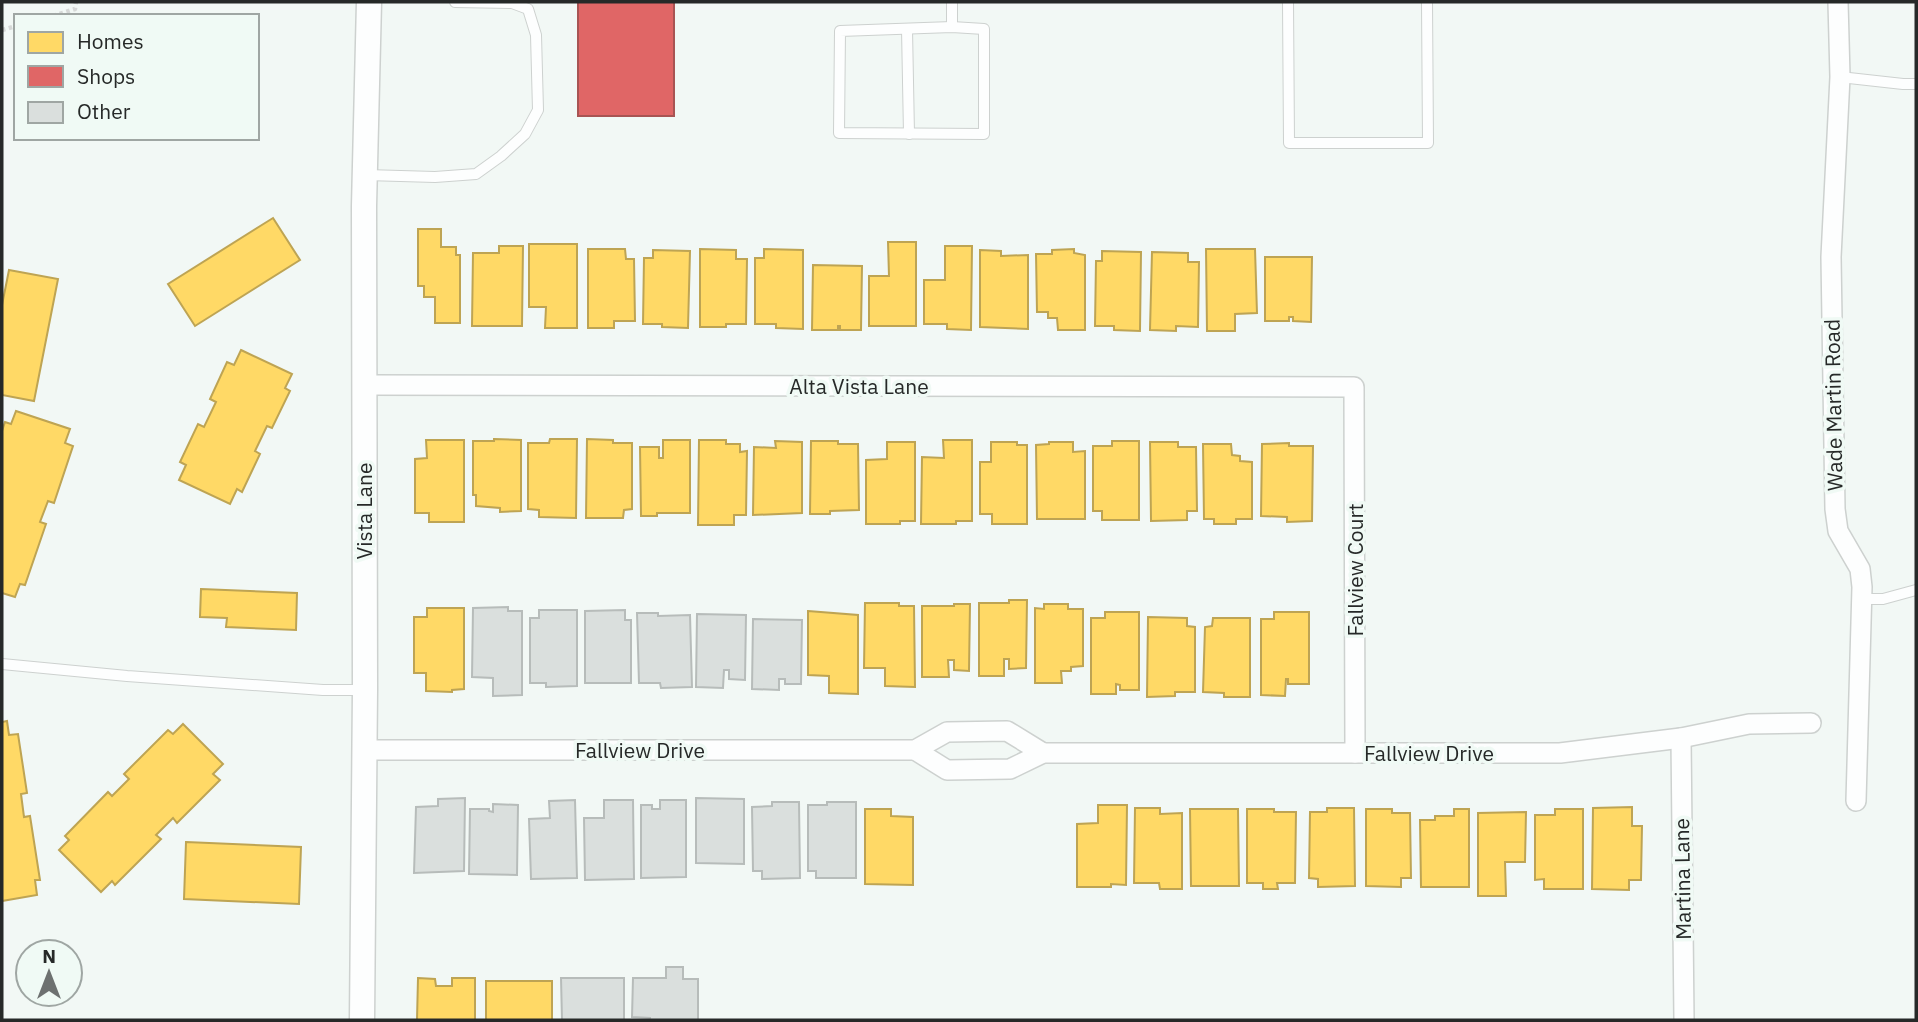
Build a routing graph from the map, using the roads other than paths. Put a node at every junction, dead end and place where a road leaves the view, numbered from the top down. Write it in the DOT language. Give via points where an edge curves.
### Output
graph roads {
  1 [pos="369,2"];
  2 [pos="455,2"];
  3 [pos="952,2"];
  4 [pos="1288,2"];
  5 [pos="1427,2"];
  6 [pos="1839,2"];
  7 [pos="952,27"];
  8 [pos="907,29"];
  9 [pos="1840,77"];
  10 [pos="1916,84"];
  11 [pos="909,134"];
  12 [pos="365,175"];
  13 [pos="364,386"];
  14 [pos="1354,387"];
  15 [pos="1916,590"];
  16 [pos="1861,599"];
  17 [pos="2,664"];
  18 [pos="365,690"];
  19 [pos="1811,723"];
  20 [pos="1681,738"];
  21 [pos="365,750"];
  22 [pos="915,750"];
  23 [pos="1043,753"];
  24 [pos="1355,753"];
  25 [pos="1856,801"];
  26 [pos="362,1020"];
  27 [pos="1684,1020"];
  1 -- 12 [label="street, Vista Lane"];
  2 -- 12 [label="lane" via="512,3 528,9 536,35 538,110 525,134 476,174"];
  3 -- 7 [label="lane"];
  4 -- 5 [label="lane" via="1289,143 1428,144"];
  6 -- 9 [label="street, Wade Martin Road"];
  7 -- 8 [label="lane"];
  7 -- 11 [label="lane" via="984,29 984,134"];
  8 -- 11 [label="lane"];
  8 -- 11 [label="lane" via="840,31 839,133"];
  9 -- 10 [label="lane"];
  9 -- 16 [label="street, Wade Martin Road" via="1831,257 1835,509 1838,531 1860,569"];
  12 -- 13 [label="street, Vista Lane"];
  13 -- 14 [label="street, Alta Vista Lane"];
  13 -- 18 [label="street, Vista Lane"];
  14 -- 24 [label="street, Fallview Court"];
  15 -- 16 [label="lane" via="1883,599"];
  16 -- 25 [label="street, Wade Martin Road"];
  17 -- 18 [label="lane"];
  18 -- 21 [label="street, Vista Lane"];
  19 -- 20 [label="street, Fallview Drive" via="1749,724"];
  20 -- 24 [label="street, Fallview Drive" via="1560,753"];
  20 -- 27 [label="street, Martina Lane"];
  21 -- 22 [label="street, Fallview Drive"];
  21 -- 26 [label="street, Vista Lane"];
  22 -- 23 [label="street, Fallview Drive" via="947,770 1010,769"];
  22 -- 23 [label="street, Fallview Drive" via="947,732 1007,731"];
  23 -- 24 [label="street, Fallview Drive"];
}
